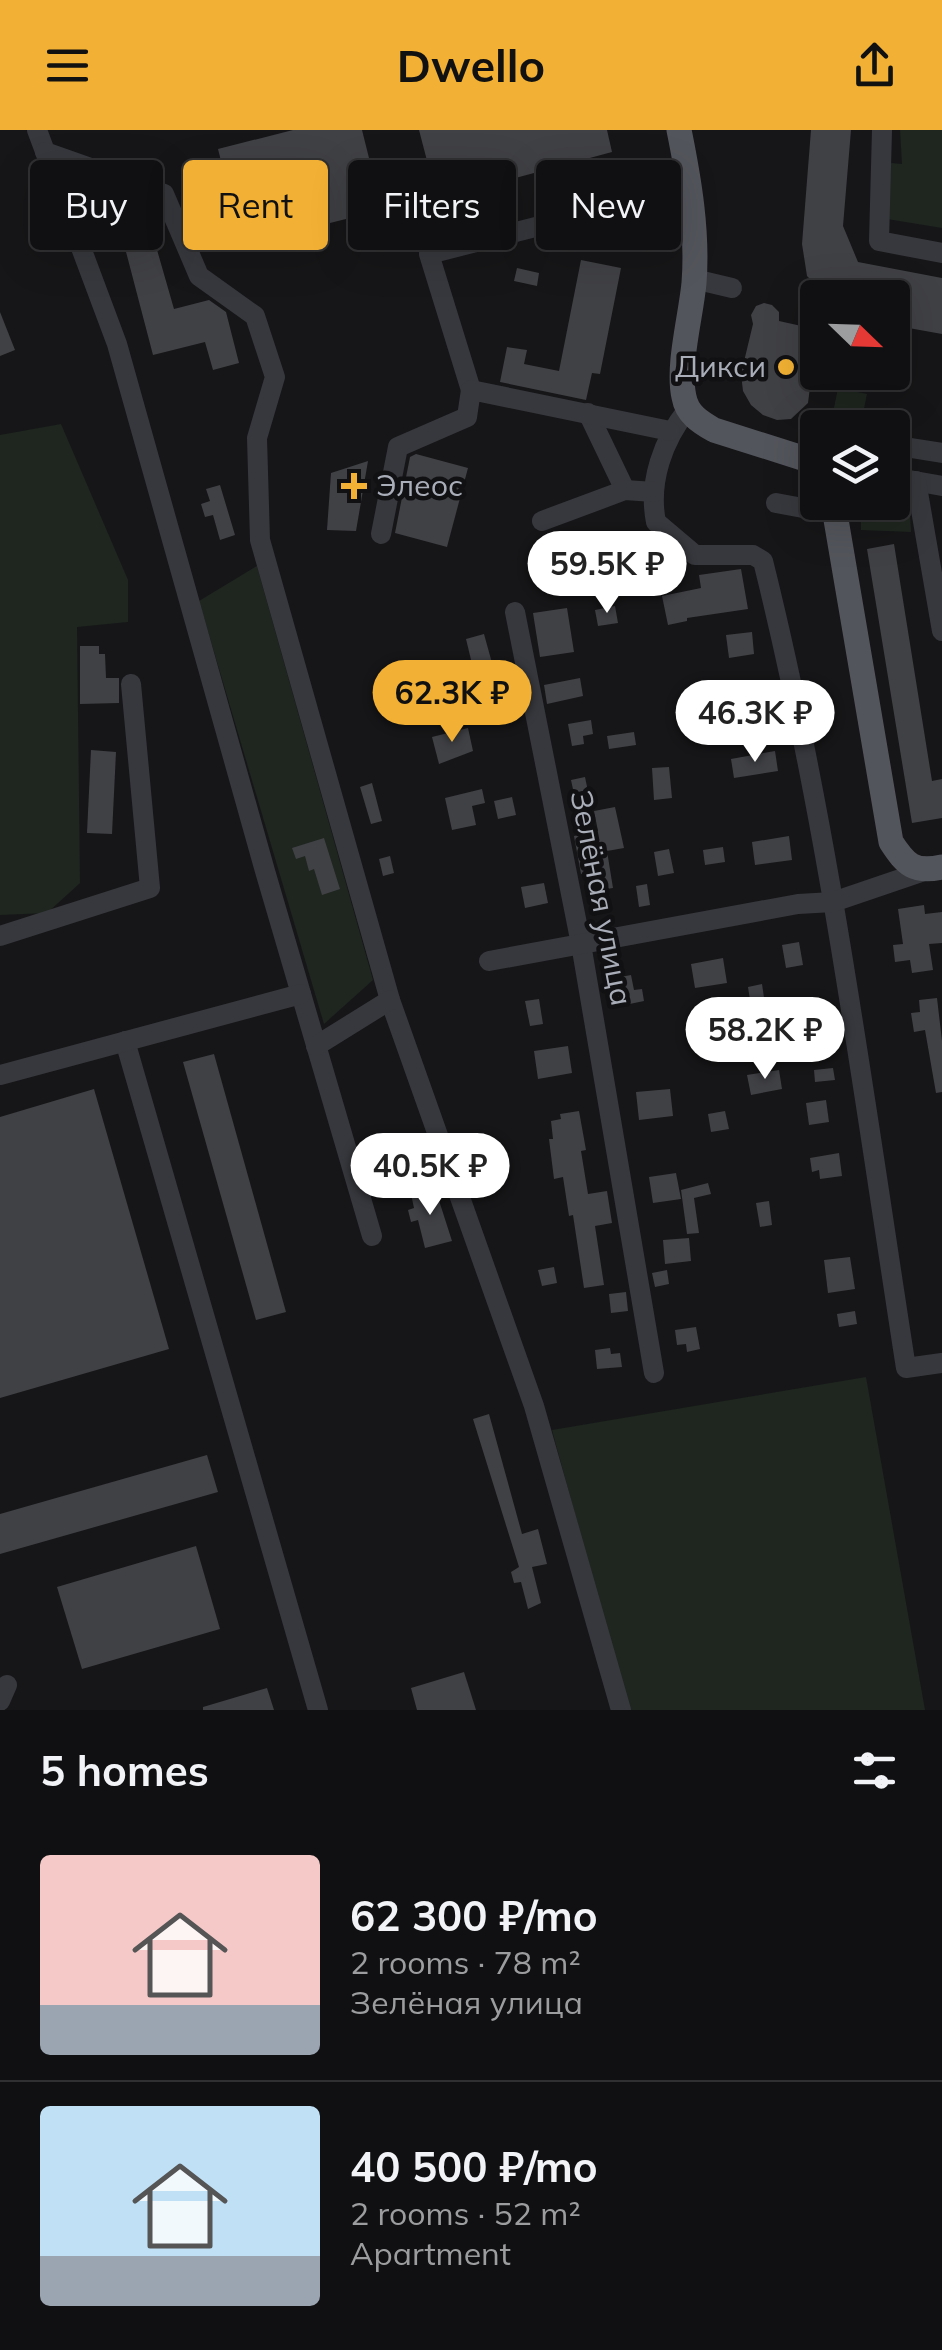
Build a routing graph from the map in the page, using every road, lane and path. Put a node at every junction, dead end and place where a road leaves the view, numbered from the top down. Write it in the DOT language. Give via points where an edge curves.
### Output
graph roads {
  1 [pos="36,130"];
  2 [pos="679,130"];
  3 [pos="882,130"];
  4 [pos="45,152"];
  5 [pos="536,227"];
  6 [pos="942,253"];
  7 [pos="694,279"];
  8 [pos="732,288"];
  9 [pos="471,390"];
  10 [pos="688,410"];
  11 [pos="588,413"];
  12 [pos="670,431"];
  13 [pos="910,448"];
  14 [pos="942,453"];
  15 [pos="800,457"];
  16 [pos="910,480"];
  17 [pos="916,481"];
  18 [pos="942,486"];
  19 [pos="626,490"];
  20 [pos="654,492"];
  21 [pos="776,503"];
  22 [pos="800,505"];
  23 [pos="836,520"];
  24 [pos="542,521"];
  25 [pos="380,534"];
  26 [pos="514,612"];
  27 [pos="942,631"];
  28 [pos="131,684"];
  29 [pos="933,869"];
  30 [pos="833,902"];
  31 [pos="0,936"];
  32 [pos="580,944"];
  33 [pos="489,962"];
  34 [pos="301,994"];
  35 [pos="390,1000"];
  36 [pos="125,1042"];
  37 [pos="316,1046"];
  38 [pos="0,1076"];
  39 [pos="372,1236"];
  40 [pos="942,1363"];
  41 [pos="654,1373"];
  42 [pos="318,1710"];
  43 [pos="621,1710"];
  1 -- 4 [label="street"];
  2 -- 7 [label="main road"];
  3 -- 6 [label="street" via="879,240"];
  4 -- 34 [label="street" via="117,344"];
  4 -- 35 [label="street" via="164,194 199,276 254,316 275,377 257,438 260,540"];
  5 -- 9 [label="street" via="429,254"];
  7 -- 8 [label="street"];
  7 -- 10 [label="main road" via="683,377"];
  9 -- 11 [label="street"];
  9 -- 25 [label="street" via="467,417 398,447"];
  10 -- 12 [label="street"];
  10 -- 15 [label="main road" via="714,430"];
  11 -- 12 [label="street"];
  11 -- 19 [label="street"];
  12 -- 20 [label="street"];
  13 -- 14 [label="street"];
  16 -- 17 [label="street"];
  17 -- 18 [label="street"];
  17 -- 27 [label="street"];
  19 -- 20 [label="street"];
  19 -- 24 [label="street"];
  20 -- 30 [label="street" via="656,522 686,550 705,558 753,555 764,561"];
  21 -- 22 [label="street"];
  23 -- 29 [label="main road" via="891,842 903,861"];
  26 -- 32 [label="street, Зелёная улица"];
  28 -- 31 [label="street" via="150,888"];
  29 -- 30 [label="street"];
  30 -- 32 [label="street"];
  30 -- 40 [label="street" via="906,1368"];
  32 -- 33 [label="street"];
  32 -- 41 [label="street, Зелёная улица"];
  34 -- 36 [label="street"];
  34 -- 37 [label="street"];
  35 -- 37 [label="street"];
  35 -- 43 [label="street" via="534,1406"];
  36 -- 38 [label="street"];
  36 -- 42 [label="street"];
  37 -- 39 [label="street"];
}
